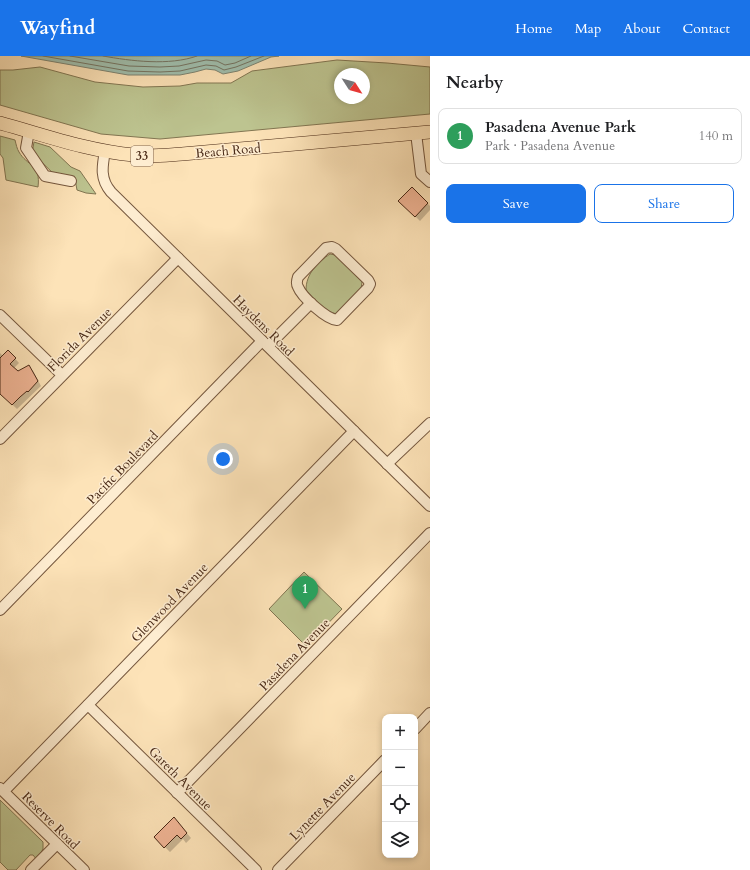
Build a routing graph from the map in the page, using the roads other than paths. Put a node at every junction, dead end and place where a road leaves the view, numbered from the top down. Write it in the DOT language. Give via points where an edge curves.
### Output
graph roads {
  1 [pos="0,123"];
  2 [pos="29,131"];
  3 [pos="430,132"];
  4 [pos="416,133"];
  5 [pos="105,151"];
  6 [pos="71,182"];
  7 [pos="430,182"];
  8 [pos="178,258"];
  9 [pos="311,303"];
  10 [pos="0,315"];
  11 [pos="265,344"];
  12 [pos="62,375"];
  13 [pos="430,423"];
  14 [pos="354,431"];
  15 [pos="0,439"];
  16 [pos="387,464"];
  17 [pos="430,506"];
  18 [pos="430,533"];
  19 [pos="0,610"];
  20 [pos="88,705"];
  21 [pos="430,713"];
  22 [pos="418,726"];
  23 [pos="382,763"];
  24 [pos="2,790"];
  25 [pos="177,793"];
  26 [pos="57,844"];
  27 [pos="31,870"];
  28 [pos="84,870"];
  29 [pos="256,870"];
  30 [pos="278,870"];
  1 -- 2 [label="main road, Beach Road / 33"];
  2 -- 5 [label="main road, Beach Road / 33"];
  2 -- 6 [label="street" via="26,148 45,176"];
  3 -- 4 [label="main road, Beach Road / 33"];
  4 -- 5 [label="main road, Beach Road / 33" via="171,155 143,156"];
  4 -- 7 [label="street" via="421,174"];
  5 -- 8 [label="street, Haydens Road" via="102,174 106,186"];
  8 -- 11 [label="street, Haydens Road"];
  8 -- 12 [label="street, Florida Avenue"];
  9 -- 9 [label="street" via="298,287 298,278 326,248 336,249 370,284 336,320 327,317"];
  9 -- 11 [label="street, Pacific Boulevard"];
  10 -- 12 [label="street"];
  11 -- 14 [label="street, Haydens Road"];
  11 -- 19 [label="street, Pacific Boulevard"];
  12 -- 15 [label="street, Florida Avenue"];
  13 -- 16 [label="street"];
  14 -- 16 [label="street, Haydens Road"];
  14 -- 20 [label="street, Glenwood Avenue"];
  16 -- 17 [label="street, Haydens Road"];
  18 -- 25 [label="street, Pasadena Avenue"];
  20 -- 24 [label="street, Glenwood Avenue"];
  20 -- 25 [label="street, Gareth Avenue"];
  21 -- 22 [label="street"];
  23 -- 30 [label="street, Lynette Avenue"];
  24 -- 26 [label="street, Reserve Road"];
  25 -- 29 [label="street, Gareth Avenue"];
  26 -- 27 [label="street"];
  26 -- 28 [label="street, Reserve Road"];
}
